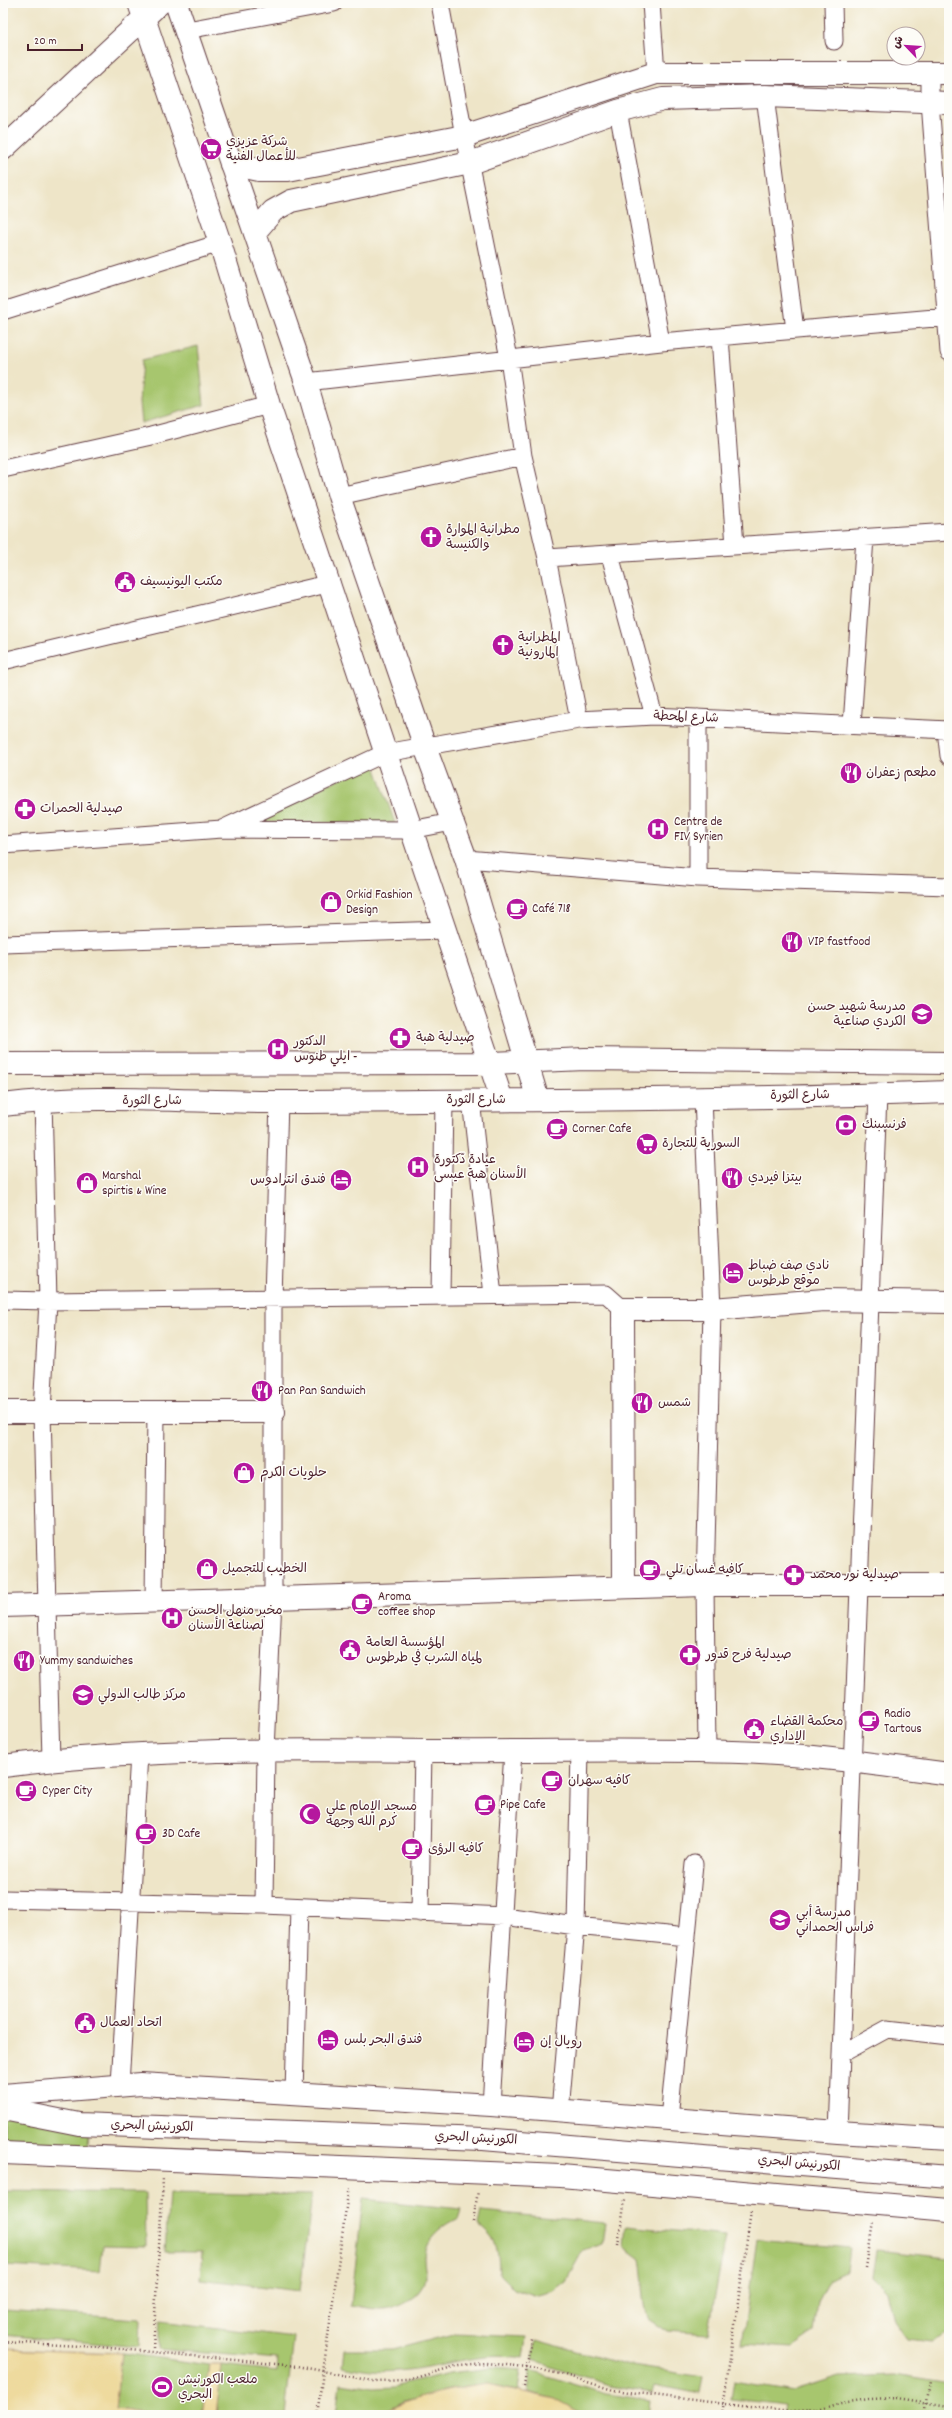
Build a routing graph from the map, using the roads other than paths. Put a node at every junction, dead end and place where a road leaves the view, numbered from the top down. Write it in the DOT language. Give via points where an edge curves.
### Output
graph roads {
  1 [pos="176,3"];
  2 [pos="334,3"];
  3 [pos="440,3"];
  4 [pos="651,3"];
  5 [pos="833,3"];
  6 [pos="305,6"];
  7 [pos="148,8"];
  8 [pos="187,30"];
  9 [pos="834,41"];
  10 [pos="656,73"];
  11 [pos="940,73"];
  12 [pos="765,96"];
  13 [pos="940,102"];
  14 [pos="618,111"];
  15 [pos="464,136"];
  16 [pos="3,149"];
  17 [pos="470,163"];
  18 [pos="231,164"];
  19 [pos="255,232"];
  20 [pos="220,243"];
  21 [pos="3,312"];
  22 [pos="946,317"];
  23 [pos="795,330"];
  24 [pos="720,337"];
  25 [pos="661,342"];
  26 [pos="949,346"];
  27 [pos="949,352"];
  28 [pos="509,358"];
  29 [pos="306,382"];
  30 [pos="269,405"];
  31 [pos="523,456"];
  32 [pos="3,470"];
  33 [pos="339,496"];
  34 [pos="949,532"];
  35 [pos="865,538"];
  36 [pos="735,546"];
  37 [pos="610,555"];
  38 [pos="547,558"];
  39 [pos="331,584"];
  40 [pos="3,661"];
  41 [pos="654,716"];
  42 [pos="698,718"];
  43 [pos="579,720"];
  44 [pos="852,725"];
  45 [pos="948,730"];
  46 [pos="425,747"];
  47 [pos="385,753"];
  48 [pos="949,756"];
  49 [pos="452,822"];
  50 [pos="222,829"];
  51 [pos="411,830"];
  52 [pos="3,845"];
  53 [pos="466,859"];
  54 [pos="698,878"];
  55 [pos="949,886"];
  56 [pos="445,930"];
  57 [pos="3,944"];
  58 [pos="526,1061"];
  59 [pos="491,1063"];
  60 [pos="949,1063"];
  61 [pos="3,1064"];
  62 [pos="949,1092"];
  63 [pos="878,1095"];
  64 [pos="703,1098"];
  65 [pos="43,1100"];
  66 [pos="444,1100"];
  67 [pos="471,1100"];
  68 [pos="502,1100"];
  69 [pos="538,1100"];
  70 [pos="279,1102"];
  71 [pos="3,1105"];
  72 [pos="493,1295"];
  73 [pos="441,1296"];
  74 [pos="273,1298"];
  75 [pos="3,1300"];
  76 [pos="871,1300"];
  77 [pos="48,1301"];
  78 [pos="949,1302"];
  79 [pos="623,1309"];
  80 [pos="712,1309"];
  81 [pos="3,1412"];
  82 [pos="42,1412"];
  83 [pos="156,1412"];
  84 [pos="274,1412"];
  85 [pos="705,1585"];
  86 [pos="860,1585"];
  87 [pos="949,1585"];
  88 [pos="624,1587"];
  89 [pos="273,1599"];
  90 [pos="154,1603"];
  91 [pos="3,1606"];
  92 [pos="47,1606"];
  93 [pos="266,1750"];
  94 [pos="423,1751"];
  95 [pos="513,1751"];
  96 [pos="580,1751"];
  97 [pos="707,1751"];
  98 [pos="139,1754"];
  99 [pos="51,1760"];
  100 [pos="853,1762"];
  101 [pos="3,1766"];
  102 [pos="949,1774"];
  103 [pos="694,1864"];
  104 [pos="3,1899"];
  105 [pos="132,1904"];
  106 [pos="264,1906"];
  107 [pos="299,1907"];
  108 [pos="420,1913"];
  109 [pos="504,1916"];
  110 [pos="576,1926"];
  111 [pos="687,1937"];
  112 [pos="949,2036"];
  113 [pos="841,2054"];
  114 [pos="120,2085"];
  115 [pos="294,2094"];
  116 [pos="3,2095"];
  117 [pos="491,2105"];
  118 [pos="3,2108"];
  119 [pos="560,2111"];
  120 [pos="669,2119"];
  121 [pos="838,2132"];
  122 [pos="949,2138"];
  123 [pos="3,2153"];
  124 [pos="949,2177"];
  125 [pos="949,2210"];
  1 -- 8 [label="main road"];
  2 -- 6 [label="street"];
  3 -- 15 [label="street"];
  4 -- 10 [label="street"];
  5 -- 9 [label="street"];
  6 -- 8 [label="street"];
  7 -- 16 [label="main road"];
  7 -- 20 [label="main road"];
  8 -- 18 [label="main road"];
  10 -- 11 [label="main road"];
  10 -- 15 [label="main road"];
  11 -- 13 [label="street"];
  12 -- 13 [label="main road"];
  12 -- 14 [label="main road" via="663,99"];
  12 -- 23 [label="street"];
  13 -- 22 [label="street"];
  14 -- 17 [label="main road"];
  14 -- 25 [label="street"];
  15 -- 17 [label="street"];
  15 -- 18 [label="main road" via="288,170 259,170"];
  17 -- 19 [label="main road" via="291,201 273,211"];
  17 -- 28 [label="street"];
  18 -- 19 [label="main road"];
  19 -- 29 [label="main road"];
  20 -- 21 [label="street"];
  20 -- 30 [label="main road"];
  22 -- 23 [label="street"];
  22 -- 26 [label="street"];
  23 -- 24 [label="street"];
  24 -- 25 [label="street"];
  24 -- 36 [label="street"];
  25 -- 28 [label="street"];
  26 -- 27 [label="street"];
  28 -- 29 [label="street"];
  28 -- 31 [label="street"];
  29 -- 33 [label="main road"];
  30 -- 32 [label="street" via="151,436"];
  30 -- 39 [label="main road"];
  31 -- 33 [label="street"];
  31 -- 38 [label="street"];
  33 -- 46 [label="main road"];
  34 -- 35 [label="street"];
  35 -- 36 [label="street"];
  35 -- 44 [label="street"];
  36 -- 37 [label="street"];
  37 -- 38 [label="street"];
  37 -- 41 [label="street"];
  38 -- 43 [label="street"];
  39 -- 40 [label="street"];
  39 -- 47 [label="main road"];
  41 -- 42 [label="street, شارع المحطة"];
  41 -- 43 [label="street, شارع المحطة"];
  42 -- 44 [label="street, شارع المحطة"];
  42 -- 54 [label="street"];
  43 -- 46 [label="street, شارع المحطة"];
  44 -- 45 [label="street, شارع المحطة"];
  45 -- 48 [label="street"];
  46 -- 47 [label="street, شارع المحطة"];
  46 -- 49 [label="main road"];
  47 -- 50 [label="street, شارع المحطة"];
  47 -- 51 [label="main road"];
  49 -- 51 [label="street"];
  49 -- 53 [label="main road"];
  50 -- 51 [label="street"];
  50 -- 52 [label="street"];
  51 -- 56 [label="main road"];
  53 -- 54 [label="street"];
  53 -- 58 [label="main road"];
  54 -- 55 [label="street"];
  56 -- 57 [label="street"];
  56 -- 59 [label="main road"];
  58 -- 59 [label="main road"];
  58 -- 60 [label="main road" via="585,1059"];
  58 -- 69 [label="main road"];
  59 -- 61 [label="main road"];
  59 -- 68 [label="main road"];
  62 -- 63 [label="main road, شارع الثورة"];
  63 -- 64 [label="main road, شارع الثورة"];
  63 -- 76 [label="street"];
  64 -- 69 [label="main road, شارع الثورة"];
  64 -- 80 [label="street"];
  65 -- 70 [label="main road, شارع الثورة"];
  65 -- 71 [label="main road, شارع الثورة"];
  65 -- 77 [label="street"];
  66 -- 67 [label="main road, شارع الثورة"];
  66 -- 70 [label="main road, شارع الثورة"];
  66 -- 73 [label="street"];
  67 -- 68 [label="main road, شارع الثورة"];
  67 -- 72 [label="street"];
  68 -- 69 [label="main road, شارع الثورة"];
  70 -- 74 [label="street"];
  72 -- 73 [label="street"];
  72 -- 79 [label="street" via="606,1294"];
  73 -- 74 [label="street"];
  74 -- 77 [label="street"];
  74 -- 84 [label="street"];
  75 -- 77 [label="street"];
  76 -- 78 [label="main road"];
  76 -- 80 [label="main road" via="824,1300"];
  76 -- 86 [label="street"];
  77 -- 82 [label="street"];
  79 -- 80 [label="main road"];
  79 -- 88 [label="main road"];
  80 -- 85 [label="street"];
  81 -- 82 [label="main road"];
  82 -- 83 [label="main road"];
  82 -- 92 [label="street"];
  83 -- 84 [label="main road"];
  83 -- 90 [label="street"];
  84 -- 89 [label="street"];
  85 -- 86 [label="main road"];
  85 -- 88 [label="main road"];
  85 -- 97 [label="street"];
  86 -- 87 [label="main road"];
  86 -- 100 [label="street"];
  88 -- 89 [label="main road"];
  89 -- 90 [label="main road"];
  89 -- 93 [label="street"];
  90 -- 92 [label="main road"];
  91 -- 92 [label="main road"];
  92 -- 99 [label="street"];
  93 -- 94 [label="main road"];
  93 -- 98 [label="main road"];
  93 -- 106 [label="street"];
  94 -- 95 [label="main road"];
  94 -- 108 [label="street"];
  95 -- 96 [label="main road"];
  95 -- 109 [label="street"];
  96 -- 97 [label="main road"];
  96 -- 110 [label="street"];
  97 -- 100 [label="main road" via="762,1753"];
  98 -- 99 [label="main road"];
  98 -- 105 [label="street"];
  99 -- 101 [label="main road"];
  100 -- 102 [label="main road"];
  100 -- 113 [label="street"];
  103 -- 111 [label="street"];
  104 -- 105 [label="street"];
  105 -- 106 [label="street"];
  105 -- 114 [label="street"];
  106 -- 107 [label="street"];
  107 -- 108 [label="street"];
  107 -- 115 [label="street"];
  108 -- 109 [label="street"];
  109 -- 110 [label="street"];
  109 -- 117 [label="street"];
  110 -- 111 [label="street"];
  110 -- 119 [label="street"];
  111 -- 120 [label="street"];
  112 -- 113 [label="street" via="887,2029"];
  113 -- 121 [label="street"];
  114 -- 115 [label="main road" via="141,2084"];
  114 -- 116 [label="main road"];
  115 -- 117 [label="main road"];
  117 -- 119 [label="main road"];
  118 -- 124 [label="main road, الكورنيش البحري" via="80,2124 483,2139"];
  119 -- 120 [label="main road"];
  120 -- 121 [label="main road"];
  121 -- 122 [label="main road"];
  123 -- 125 [label="main road" via="481,2173 628,2182"];
}
